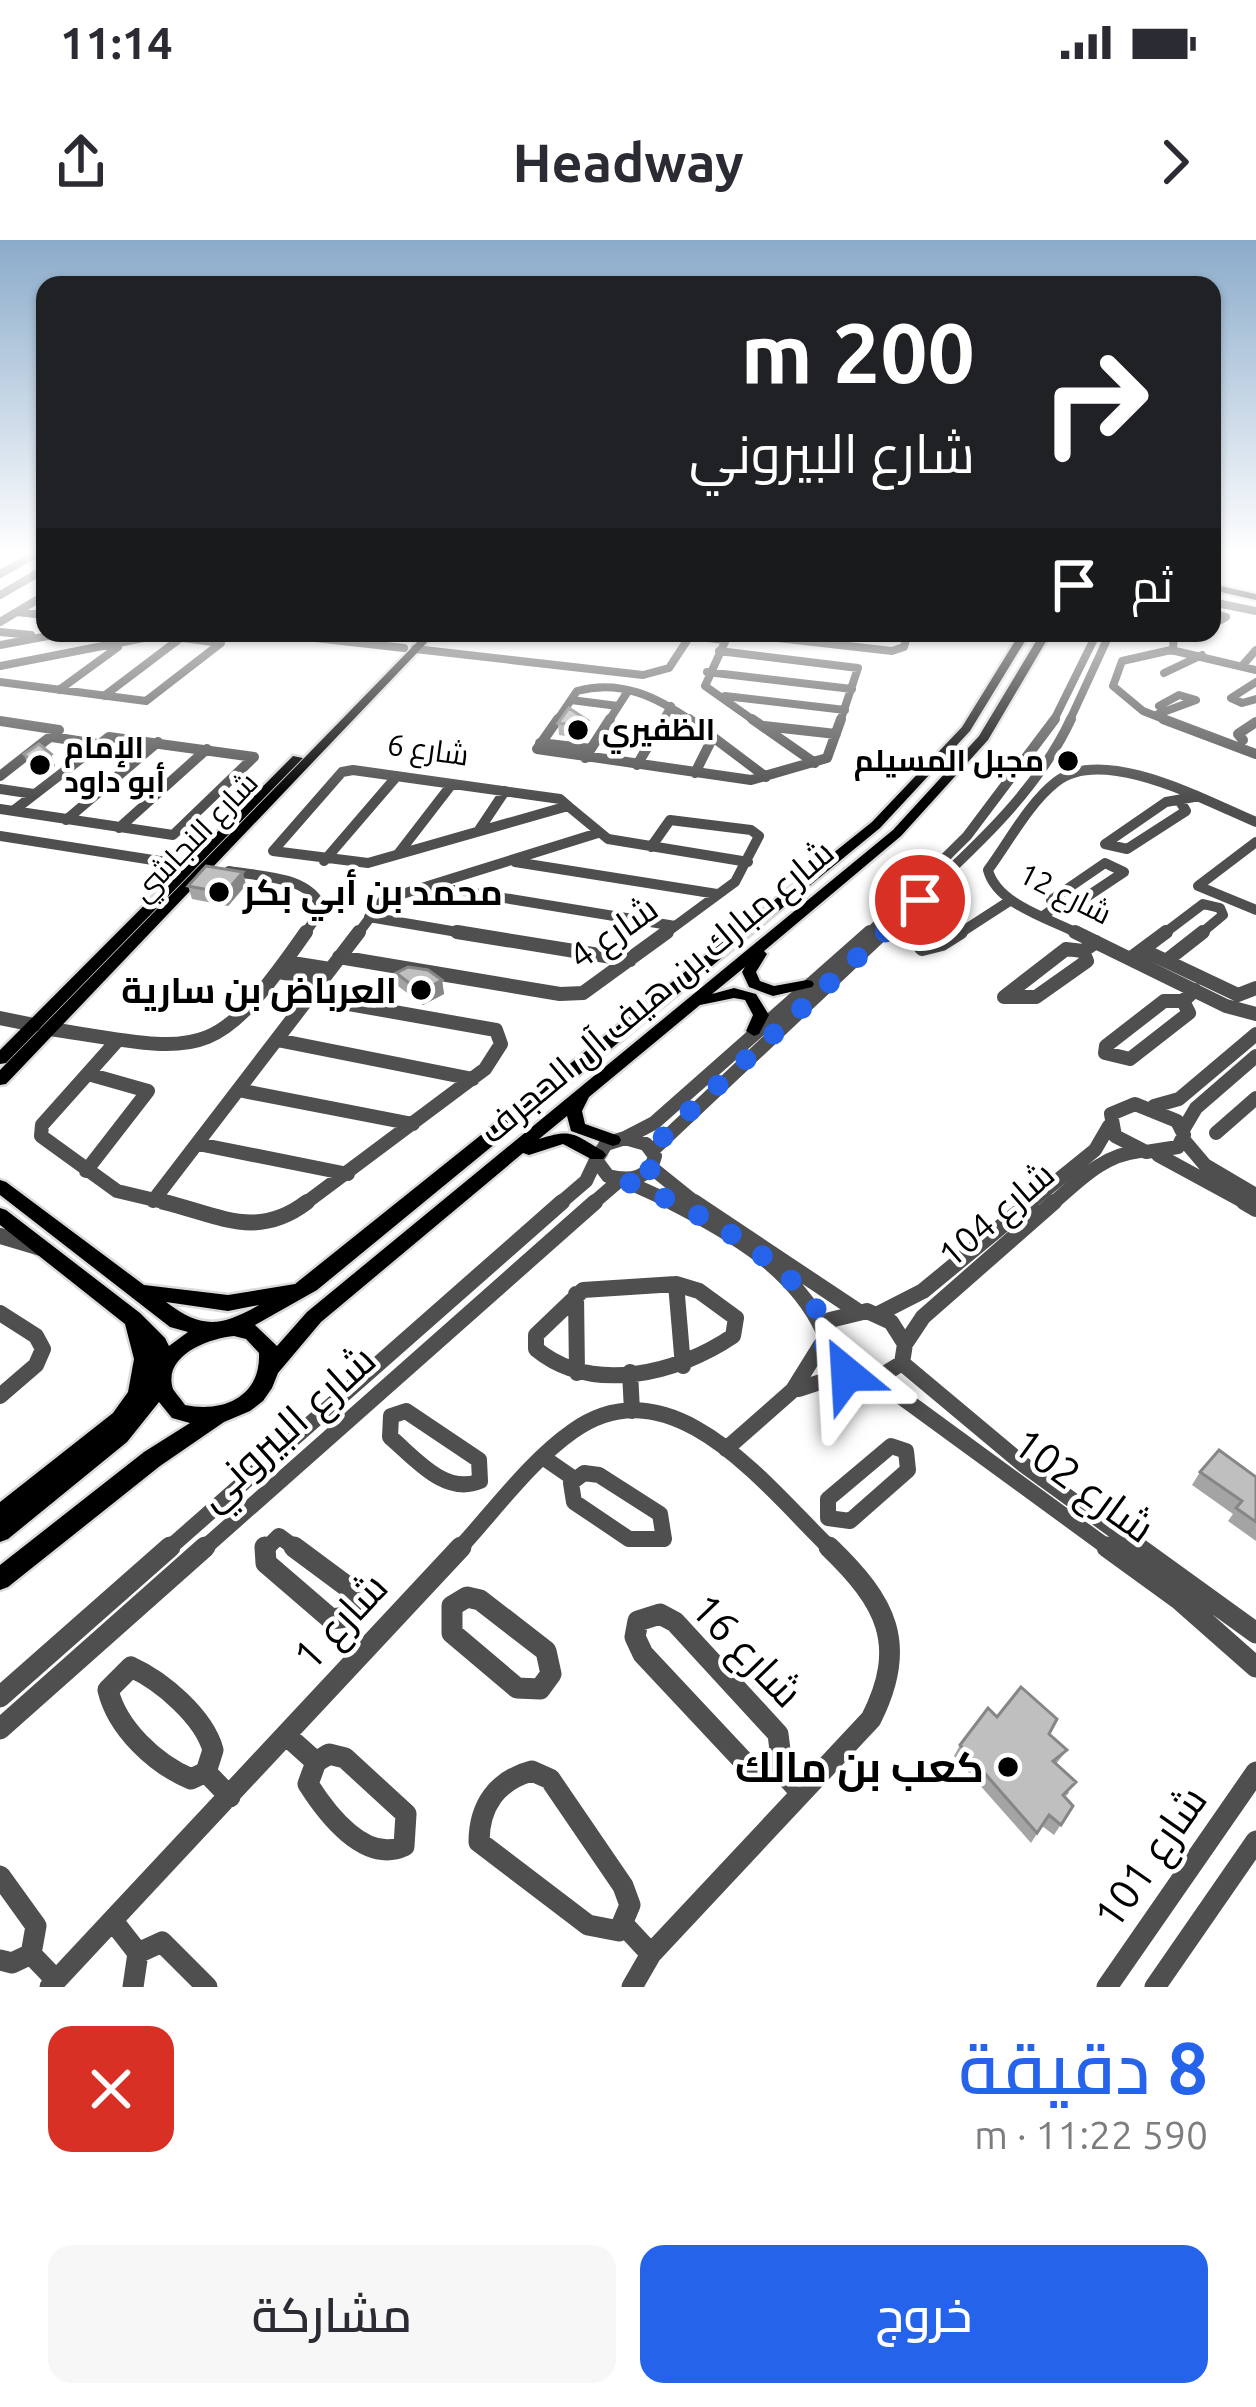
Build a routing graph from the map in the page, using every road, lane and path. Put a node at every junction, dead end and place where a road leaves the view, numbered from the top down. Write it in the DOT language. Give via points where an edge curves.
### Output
graph roads {
  1 [pos="36,639"];
  2 [pos="121,642"];
  3 [pos="125,642"];
  4 [pos="175,642"];
  5 [pos="218,642"];
  6 [pos="354,642"];
  7 [pos="414,642"];
  8 [pos="418,642"];
  9 [pos="686,642"];
  10 [pos="725,642"];
  11 [pos="729,642"];
  12 [pos="754,642"];
  13 [pos="811,642"];
  14 [pos="903,642"];
  15 [pos="1020,642"];
  16 [pos="1041,642"];
  17 [pos="1096,642"];
  18 [pos="1105,642"];
  19 [pos="1170,642"];
  20 [pos="0,646"];
  21 [pos="847,646"];
  22 [pos="410,648"];
  23 [pos="1256,650"];
  24 [pos="1173,651"];
  25 [pos="748,654"];
  26 [pos="1204,654"];
  27 [pos="54,656"];
  28 [pos="1094,661"];
  29 [pos="840,665"];
  30 [pos="1251,665"];
  31 [pos="0,666"];
  32 [pos="1120,666"];
  33 [pos="609,672"];
  34 [pos="707,672"];
  35 [pos="1164,674"];
  36 [pos="0,682"];
  37 [pos="1256,682"];
  38 [pos="15,684"];
  39 [pos="599,687"];
  40 [pos="59,689"];
  41 [pos="371,689"];
  42 [pos="852,689"];
  43 [pos="628,691"];
  44 [pos="718,695"];
  45 [pos="104,696"];
  46 [pos="1256,699"];
  47 [pos="571,700"];
  48 [pos="618,706"];
  49 [pos="670,706"];
  50 [pos="845,710"];
  51 [pos="6,722"];
  52 [pos="1256,722"];
  53 [pos="761,726"];
  54 [pos="0,731"];
  55 [pos="836,734"];
  56 [pos="52,737"];
  57 [pos="713,737"];
  58 [pos="1256,741"];
  59 [pos="158,742"];
  60 [pos="1239,743"];
  61 [pos="97,744"];
  62 [pos="207,749"];
  63 [pos="588,754"];
  64 [pos="1256,754"];
  65 [pos="939,761"];
  66 [pos="815,764"];
  67 [pos="638,765"];
  68 [pos="695,773"];
  69 [pos="0,776"];
  70 [pos="397,776"];
  71 [pos="766,777"];
  72 [pos="452,784"];
  73 [pos="0,789"];
  74 [pos="505,791"];
  75 [pos="937,792"];
  76 [pos="34,794"];
  77 [pos="1194,797"];
  78 [pos="1180,803"];
  79 [pos="571,805"];
  80 [pos="7,810"];
  81 [pos="66,820"];
  82 [pos="1256,822"];
  83 [pos="119,828"];
  84 [pos="479,830"];
  85 [pos="598,833"];
  86 [pos="0,836"];
  87 [pos="1256,842"];
  88 [pos="854,844"];
  89 [pos="651,847"];
  90 [pos="398,854"];
  91 [pos="286,855"];
  92 [pos="870,855"];
  93 [pos="325,861"];
  94 [pos="509,861"];
  95 [pos="748,862"];
  96 [pos="191,866"];
  97 [pos="207,868"];
  98 [pos="272,878"];
  99 [pos="424,885"];
  100 [pos="717,894"];
  101 [pos="907,894"];
  102 [pos="920,900"];
  103 [pos="1011,900"];
  104 [pos="895,904"];
  105 [pos="1256,910"];
  106 [pos="909,911"];
  107 [pos="1048,912"];
  108 [pos="369,917"];
  109 [pos="675,926"];
  110 [pos="1096,942"];
  111 [pos="766,943"];
  112 [pos="942,944"];
  113 [pos="117,951"];
  114 [pos="1083,952"];
  115 [pos="1137,954"];
  116 [pos="630,960"];
  117 [pos="1166,961"];
  118 [pos="102,966"];
  119 [pos="282,967"];
  120 [pos="330,968"];
  121 [pos="807,984"];
  122 [pos="1256,988"];
  123 [pos="1196,990"];
  124 [pos="309,997"];
  125 [pos="1183,1001"];
  126 [pos="692,1006"];
  127 [pos="1226,1006"];
  128 [pos="1256,1014"];
  129 [pos="0,1018"];
  130 [pos="34,1025"];
  131 [pos="51,1029"];
  132 [pos="754,1031"];
  133 [pos="1255,1035"];
  134 [pos="277,1040"];
  135 [pos="116,1042"];
  136 [pos="1256,1056"];
  137 [pos="0,1059"];
  138 [pos="619,1064"];
  139 [pos="88,1074"];
  140 [pos="473,1078"];
  141 [pos="0,1080"];
  142 [pos="238,1090"];
  143 [pos="1256,1097"];
  144 [pos="1154,1106"];
  145 [pos="413,1124"];
  146 [pos="1109,1126"];
  147 [pos="1216,1133"];
  148 [pos="1183,1135"];
  149 [pos="619,1139"];
  150 [pos="198,1144"];
  151 [pos="653,1150"];
  152 [pos="1146,1152"];
  153 [pos="597,1158"];
  154 [pos="652,1168"];
  155 [pos="86,1171"];
  156 [pos="348,1174"];
  157 [pos="483,1180"];
  158 [pos="622,1180"];
  159 [pos="0,1186"];
  160 [pos="1256,1195"];
  161 [pos="153,1201"];
  162 [pos="1256,1209"];
  163 [pos="0,1215"];
  164 [pos="0,1236"];
  165 [pos="533,1241"];
  166 [pos="44,1249"];
  167 [pos="676,1284"];
  168 [pos="310,1285"];
  169 [pos="132,1287"];
  170 [pos="576,1294"];
  171 [pos="856,1310"];
  172 [pos="0,1312"];
  173 [pos="878,1314"];
  174 [pos="133,1318"];
  175 [pos="224,1329"];
  176 [pos="822,1338"];
  177 [pos="904,1353"];
  178 [pos="683,1366"];
  179 [pos="271,1367"];
  180 [pos="630,1372"];
  181 [pos="577,1373"];
  182 [pos="163,1375"];
  183 [pos="852,1376"];
  184 [pos="789,1394"];
  185 [pos="0,1396"];
  186 [pos="632,1411"];
  187 [pos="220,1415"];
  188 [pos="726,1449"];
  189 [pos="544,1458"];
  190 [pos="573,1478"];
  191 [pos="480,1481"];
  192 [pos="504,1499"];
  193 [pos="0,1515"];
  194 [pos="820,1525"];
  195 [pos="0,1532"];
  196 [pos="203,1536"];
  197 [pos="0,1579"];
  198 [pos="426,1586"];
  199 [pos="452,1606"];
  200 [pos="356,1616"];
  201 [pos="1256,1634"];
  202 [pos="378,1637"];
  203 [pos="1256,1667"];
  204 [pos="0,1697"];
  205 [pos="0,1729"];
  206 [pos="287,1736"];
  207 [pos="316,1762"];
  208 [pos="773,1762"];
  209 [pos="206,1772"];
  210 [pos="1256,1772"];
  211 [pos="800,1792"];
  212 [pos="230,1797"];
  213 [pos="1256,1841"];
  214 [pos="0,1876"];
  215 [pos="113,1921"];
  216 [pos="624,1925"];
  217 [pos="138,1953"];
  218 [pos="31,1954"];
  219 [pos="651,1954"];
  220 [pos="0,1960"];
  221 [pos="53,1983"];
  222 [pos="133,1987"];
  223 [pos="207,1987"];
  224 [pos="632,1987"];
  225 [pos="1107,1987"];
  226 [pos="1155,1987"];
  1 -- 20 [label="street"];
  2 -- 27 [label="street"];
  3 -- 40 [label="street"];
  4 -- 45 [label="street"];
  5 -- 45 [label="street" via="152,700"];
  6 -- 22 [label="street"];
  7 -- 22 [label="main road, شارع النجاشي"];
  8 -- 22 [label="main road, شارع النجاشي"];
  9 -- 33 [label="street" via="662,671"];
  10 -- 34 [label="street"];
  11 -- 25 [label="street"];
  12 -- 25 [label="street"];
  13 -- 21 [label="street"];
  14 -- 21 [label="street" via="898,650"];
  15 -- 65 [label="main road, شارع مبارك بن هيف آل الحجرف"];
  16 -- 75 [label="main road, شارع مبارك بن هيف آل الحجرف" via="1012,699"];
  17 -- 28 [label="street"];
  18 -- 28 [label="street"];
  19 -- 24 [label="street"];
  21 -- 29 [label="street"];
  22 -- 33 [label="street"];
  22 -- 41 [label="main road, شارع النجاشي"];
  23 -- 30 [label="street" via="1247,656"];
  24 -- 26 [label="street"];
  24 -- 32 [label="street" via="1133,655"];
  25 -- 29 [label="street"];
  26 -- 30 [label="street"];
  26 -- 35 [label="street"];
  27 -- 31 [label="street"];
  27 -- 38 [label="street"];
  28 -- 32 [label="street"];
  28 -- 101 [label="street" via="1011,786"];
  28 -- 102 [label="street" via="1059,744"];
  29 -- 42 [label="street" via="859,670"];
  32 -- 60 [label="street" via="1116,692"];
  33 -- 39 [label="street"];
  34 -- 42 [label="street"];
  34 -- 44 [label="street" via="704,684"];
  36 -- 38 [label="street"];
  37 -- 46 [label="street" via="1231,698"];
  38 -- 40 [label="street"];
  39 -- 43 [label="street"];
  39 -- 47 [label="street" via="579,689"];
  40 -- 45 [label="street"];
  41 -- 96 [label="main road, شارع النجاشي"];
  41 -- 97 [label="main road, شارع النجاشي"];
  42 -- 50 [label="street"];
  43 -- 48 [label="street"];
  43 -- 49 [label="street"];
  44 -- 50 [label="street"];
  44 -- 53 [label="street"];
  47 -- 48 [label="street"];
  47 -- 63 [label="street" via="536,749"];
  48 -- 63 [label="street"];
  49 -- 57 [label="street"];
  49 -- 67 [label="street"];
  50 -- 55 [label="street"];
  51 -- 54 [label="street"];
  51 -- 56 [label="street" via="56,728"];
  52 -- 60 [label="street" via="1238,734"];
  53 -- 55 [label="street"];
  53 -- 66 [label="street"];
  55 -- 66 [label="street" via="827,758"];
  56 -- 61 [label="street"];
  56 -- 69 [label="street"];
  57 -- 68 [label="street"];
  57 -- 71 [label="street"];
  58 -- 60 [label="street"];
  59 -- 61 [label="street" via="113,736"];
  59 -- 62 [label="street"];
  59 -- 81 [label="street"];
  60 -- 64 [label="street"];
  61 -- 76 [label="street"];
  62 -- 83 [label="street"];
  62 -- 83 [label="street" via="254,757 173,835"];
  63 -- 67 [label="street"];
  65 -- 75 [label="main road" via="922,789"];
  65 -- 88 [label="main road, شارع مبارك بن هيف آل الحجرف"];
  66 -- 71 [label="street"];
  67 -- 68 [label="street"];
  68 -- 71 [label="street"];
  70 -- 72 [label="street, شارع 6"];
  70 -- 91 [label="street, شارع 6" via="342,772"];
  70 -- 93 [label="street"];
  72 -- 74 [label="street, شارع 6"];
  72 -- 90 [label="street"];
  73 -- 76 [label="street"];
  74 -- 79 [label="street, شارع 6"];
  74 -- 84 [label="street"];
  75 -- 92 [label="main road, شارع مبارك بن هيف آل الحجرف"];
  76 -- 80 [label="street"];
  77 -- 78 [label="street"];
  77 -- 82 [label="street, شارع 12"];
  77 -- 103 [label="street, شارع 12" via="1123,770 1063,775 988,870"];
  78 -- 78 [label="street" via="1166,802 1106,844 1127,849 1186,811"];
  79 -- 84 [label="street"];
  79 -- 85 [label="street"];
  80 -- 81 [label="street"];
  81 -- 83 [label="street"];
  84 -- 90 [label="street"];
  85 -- 89 [label="street"];
  85 -- 94 [label="street"];
  86 -- 96 [label="street"];
  87 -- 105 [label="street" via="1198,886"];
  88 -- 92 [label="main road" via="869,844"];
  88 -- 168 [label="main road, شارع مبارك بن هيف آل الحجرف"];
  89 -- 95 [label="street"];
  89 -- 95 [label="street, شارع 4" via="670,820 751,830 759,836"];
  90 -- 93 [label="street" via="354,865"];
  91 -- 93 [label="street"];
  91 -- 98 [label="street"];
  92 -- 111 [label="main road, شارع مبارك بن هيف آل الحجرف"];
  94 -- 99 [label="street"];
  94 -- 100 [label="street"];
  95 -- 100 [label="street, شارع 4"];
  96 -- 113 [label="main road, شارع النجاشي"];
  97 -- 98 [label="street"];
  97 -- 113 [label="main road, شارع النجاشي"];
  98 -- 119 [label="street" via="309,888 322,902"];
  99 -- 108 [label="street" via="383,900"];
  99 -- 109 [label="street"];
  100 -- 109 [label="street, شارع 4"];
  101 -- 102 [label="street"];
  101 -- 104 [label="street"];
  102 -- 106 [label="street"];
  103 -- 107 [label="street, شارع 12"];
  103 -- 112 [label="street"];
  104 -- 106 [label="street"];
  104 -- 121 [label="street"];
  106 -- 151 [label="street"];
  107 -- 107 [label="street" via="1070,908 1124,868 1105,863 1051,900"];
  107 -- 110 [label="street, شارع 12"];
  108 -- 116 [label="street"];
  108 -- 120 [label="street"];
  109 -- 116 [label="street, شارع 4"];
  110 -- 114 [label="street"];
  110 -- 115 [label="street, شارع 12"];
  111 -- 121 [label="main road" via="749,972 754,984 773,991"];
  111 -- 126 [label="main road, شارع مبارك بن هيف آل الحجرف"];
  113 -- 118 [label="main road, شارع النجاشي"];
  114 -- 114 [label="street" via="1066,949 1004,997 1029,1002 1087,961"];
  115 -- 117 [label="street"];
  115 -- 117 [label="street" via="1203,904 1220,908 1223,915"];
  115 -- 123 [label="street, شارع 12"];
  116 -- 120 [label="street, شارع 4" via="574,995"];
  117 -- 122 [label="street" via="1238,994"];
  118 -- 130 [label="main road, شارع النجاشي"];
  118 -- 131 [label="main road, شارع النجاشي"];
  119 -- 120 [label="street, شارع 4"];
  119 -- 135 [label="street" via="212,1040 170,1048"];
  120 -- 124 [label="street"];
  121 -- 132 [label="street"];
  123 -- 125 [label="street"];
  123 -- 127 [label="street, شارع 12"];
  124 -- 134 [label="street"];
  124 -- 140 [label="street" via="496,1030 501,1044"];
  125 -- 125 [label="street" via="1164,1001 1106,1053 1130,1060 1189,1013"];
  126 -- 132 [label="main road" via="742,994 760,1008"];
  126 -- 138 [label="main road, شارع مبارك بن هيف آل الحجرف"];
  127 -- 128 [label="street, شارع 12"];
  127 -- 133 [label="street, شارع 12"];
  129 -- 130 [label="street"];
  130 -- 137 [label="main road, شارع النجاشي"];
  131 -- 135 [label="street"];
  131 -- 141 [label="main road, شارع النجاشي"];
  132 -- 149 [label="street" via="654,1124"];
  133 -- 144 [label="street" via="1179,1099"];
  134 -- 140 [label="street"];
  134 -- 142 [label="street"];
  135 -- 139 [label="street"];
  136 -- 148 [label="street" via="1196,1108"];
  138 -- 149 [label="main road" via="574,1111 577,1127"];
  138 -- 157 [label="main road, شارع مبارك بن هيف آل الحجرف"];
  139 -- 155 [label="street" via="40,1131"];
  139 -- 155 [label="street" via="148,1090"];
  140 -- 145 [label="street"];
  142 -- 145 [label="street"];
  142 -- 150 [label="street"];
  143 -- 147 [label="street"];
  144 -- 146 [label="street" via="1120,1106"];
  144 -- 148 [label="street"];
  145 -- 156 [label="street"];
  146 -- 152 [label="street"];
  146 -- 173 [label="street, شارع 104" via="1095,1150 923,1291"];
  148 -- 152 [label="street, شارع 104" via="1178,1148"];
  148 -- 160 [label="street" via="1205,1165"];
  149 -- 151 [label="street"];
  149 -- 153 [label="street, شارع البيروني"];
  150 -- 156 [label="street"];
  150 -- 161 [label="street"];
  151 -- 154 [label="street"];
  152 -- 162 [label="street"];
  152 -- 177 [label="street, شارع 104" via="1119,1153 1094,1168 923,1317"];
  153 -- 157 [label="main road" via="585,1144 552,1138"];
  153 -- 158 [label="street" via="600,1169"];
  153 -- 165 [label="street, شارع البيروني"];
  154 -- 158 [label="street, شارع البيروني"];
  154 -- 171 [label="street"];
  155 -- 161 [label="street"];
  156 -- 161 [label="street" via="268,1226"];
  157 -- 179 [label="main road, شارع مبارك بن هيف آل الحجرف" via="314,1317"];
  158 -- 165 [label="street, شارع البيروني"];
  158 -- 176 [label="street" via="750,1251 808,1298"];
  159 -- 169 [label="main road"];
  163 -- 166 [label="main road"];
  164 -- 166 [label="street"];
  165 -- 196 [label="street, شارع البيروني"];
  166 -- 174 [label="main road"];
  167 -- 170 [label="street"];
  167 -- 178 [label="street"];
  167 -- 178 [label="street" via="713,1300 737,1324 729,1340"];
  168 -- 169 [label="main road" via="228,1303"];
  168 -- 175 [label="main road, شارع مبارك بن هيف آل الحجرف"];
  169 -- 175 [label="main road" via="177,1321"];
  170 -- 181 [label="street"];
  170 -- 181 [label="street" via="534,1343 542,1357"];
  171 -- 173 [label="street"];
  171 -- 176 [label="street" via="842,1313"];
  172 -- 185 [label="street" via="43,1348 36,1365"];
  173 -- 177 [label="street" via="891,1322"];
  174 -- 182 [label="main road" via="158,1344"];
  174 -- 193 [label="main road" via="146,1371 136,1400"];
  175 -- 179 [label="main road" via="260,1337"];
  175 -- 182 [label="main road" via="184,1343"];
  176 -- 183 [label="street" via="826,1356"];
  176 -- 184 [label="street" via="811,1370"];
  177 -- 183 [label="street" via="892,1373"];
  177 -- 201 [label="street, شارع 102" via="1024,1465"];
  178 -- 180 [label="street"];
  179 -- 187 [label="main road" via="251,1400"];
  180 -- 181 [label="street"];
  180 -- 186 [label="street"];
  182 -- 187 [label="main road" via="166,1400 179,1412"];
  182 -- 195 [label="main road" via="120,1436"];
  183 -- 184 [label="street" via="826,1376"];
  183 -- 203 [label="street, شارع 102" via="896,1393 1089,1532"];
  184 -- 188 [label="street"];
  186 -- 188 [label="street" via="667,1413"];
  186 -- 189 [label="street, شارع 1" via="575,1429"];
  187 -- 197 [label="main road"];
  188 -- 194 [label="street"];
  189 -- 190 [label="street"];
  189 -- 192 [label="street, شارع 1"];
  190 -- 190 [label="street" via="574,1502 640,1545 664,1539 660,1514 596,1473"];
  191 -- 191 [label="street" via="479,1460 417,1414 391,1416 389,1437 454,1486"];
  191 -- 192 [label="street"];
  192 -- 198 [label="street, شارع 1"];
  194 -- 194 [label="street" via="850,1521 908,1470 905,1450 882,1448 828,1499"];
  194 -- 211 [label="street" via="882,1607 892,1659 871,1719"];
  196 -- 204 [label="street, شارع البيروني"];
  196 -- 205 [label="street, شارع البيروني"];
  198 -- 199 [label="street"];
  198 -- 202 [label="street, شارع 1"];
  199 -- 199 [label="street" via="452,1633 517,1688 547,1683 546,1651 480,1600"];
  200 -- 200 [label="street" via="356,1593 291,1540 270,1540 266,1563 332,1619"];
  200 -- 202 [label="street"];
  202 -- 206 [label="street, شارع 1"];
  206 -- 207 [label="street"];
  206 -- 212 [label="street, شارع 1"];
  207 -- 207 [label="street" via="311,1790 374,1853 404,1846 409,1821 391,1800 341,1756"];
  208 -- 208 [label="street, شارع 16" via="778,1734 675,1622 660,1613 643,1616 634,1630 643,1654 747,1765"];
  208 -- 211 [label="street, شارع 16"];
  209 -- 209 [label="street" via="214,1752 208,1736 149,1673 121,1671 108,1690 111,1707 175,1773 190,1779"];
  209 -- 212 [label="street"];
  210 -- 225 [label="street, شارع 101"];
  211 -- 219 [label="street"];
  212 -- 215 [label="street, شارع 1"];
  213 -- 226 [label="street, شارع 101"];
  214 -- 218 [label="street" via="32,1915"];
  215 -- 217 [label="street"];
  215 -- 221 [label="street, شارع 1"];
  216 -- 216 [label="street" via="630,1905 622,1886 550,1779 532,1771 500,1784 479,1825 487,1853 588,1925 611,1932"];
  216 -- 219 [label="street"];
  217 -- 222 [label="street"];
  217 -- 223 [label="street" via="167,1944"];
  218 -- 220 [label="street"];
  218 -- 221 [label="street"];
  219 -- 224 [label="street"];
}
